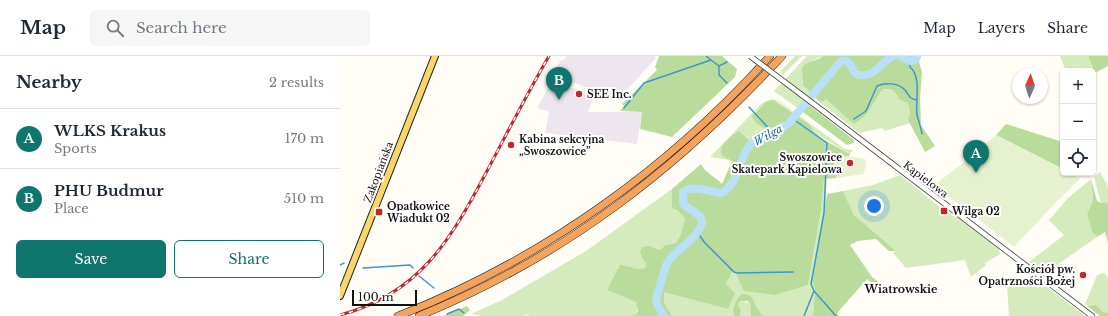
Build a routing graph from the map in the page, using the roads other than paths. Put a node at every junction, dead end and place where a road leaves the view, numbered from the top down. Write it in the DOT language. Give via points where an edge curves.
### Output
graph roads {
  1 [pos="435,56"];
  2 [pos="750,56"];
  3 [pos="770,56"];
  4 [pos="782,56"];
  5 [pos="340,296"];
  6 [pos="437,309"];
  7 [pos="398,316"];
  8 [pos="419,316"];
  9 [pos="426,316"];
  10 [pos="1092,316"];
  1 -- 5 [label="main road, Zakopiańska"];
  2 -- 10 [label="street, Kąpielowa, bridge"];
  3 -- 7 [label="highway" via="729,100 694,132 639,179 598,209 506,266 459,290"];
  4 -- 6 [label="highway" via="708,131 633,195 537,259"];
  6 -- 8 [label="highway"];
  6 -- 9 [label="highway"];
}
